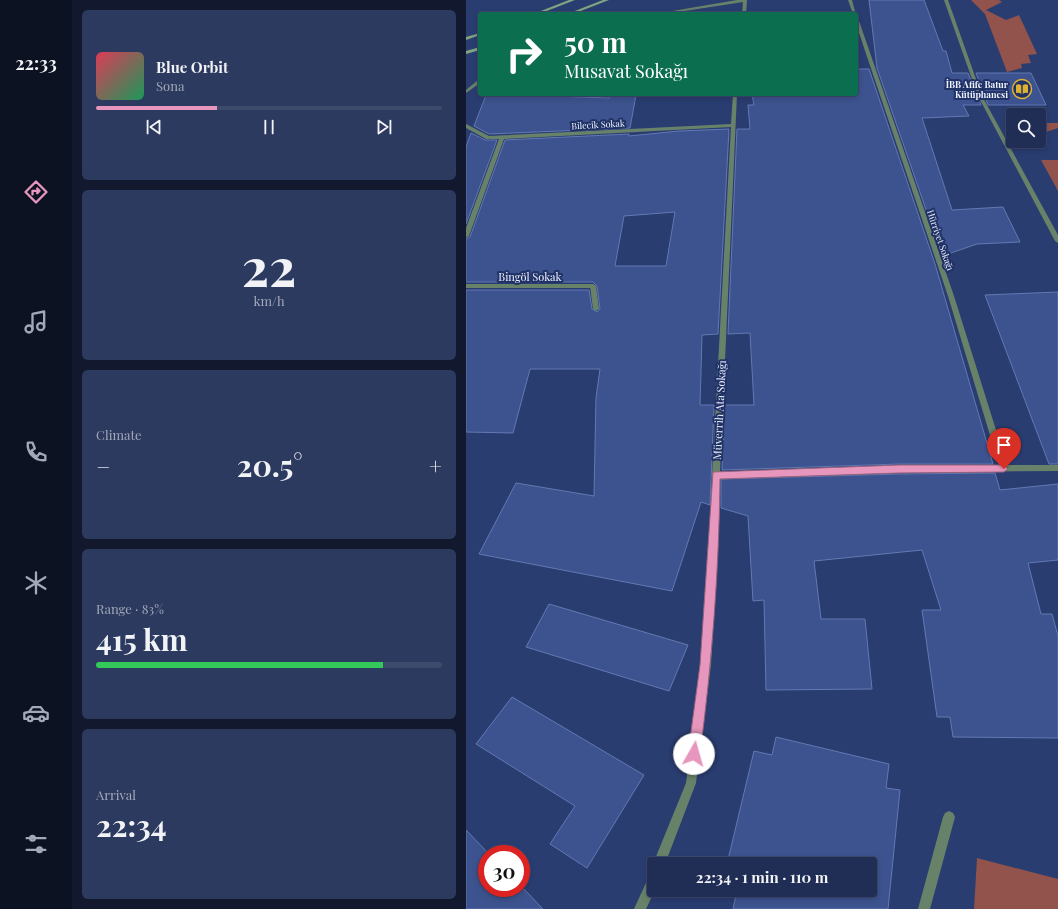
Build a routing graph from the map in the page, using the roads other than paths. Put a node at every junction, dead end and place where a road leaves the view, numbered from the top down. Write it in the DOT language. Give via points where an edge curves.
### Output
graph roads {
  1 [pos="573,0"];
  2 [pos="607,0"];
  3 [pos="745,0"];
  4 [pos="850,0"];
  5 [pos="946,0"];
  6 [pos="580,10"];
  7 [pos="540,12"];
  8 [pos="574,12"];
  9 [pos="670,12"];
  10 [pos="744,12"];
  11 [pos="853,12"];
  12 [pos="858,24"];
  13 [pos="478,35"];
  14 [pos="466,39"];
  15 [pos="478,49"];
  16 [pos="466,53"];
  17 [pos="478,83"];
  18 [pos="466,92"];
  19 [pos="735,96"];
  20 [pos="733,125"];
  21 [pos="466,126"];
  22 [pos="502,137"];
  23 [pos="466,236"];
  24 [pos="1058,241"];
  25 [pos="466,286"];
  26 [pos="596,309"];
  27 [pos="1058,468"];
  28 [pos="1004,469"];
  29 [pos="716,475"];
  30 [pos="949,817"];
  31 [pos="662,857"];
  32 [pos="647,894"];
  33 [pos="640,909"];
  34 [pos="924,909"];
  1 -- 7 [label="main road"];
  2 -- 6 [label="main road"];
  3 -- 9 [label="street"];
  3 -- 10 [label="street"];
  4 -- 11 [label="street"];
  5 -- 24 [label="street" via="980,96"];
  6 -- 8 [label="main road"];
  12 -- 28 [label="street, Hürriyet Sokağı" via="951,296"];
  13 -- 14 [label="main road"];
  15 -- 16 [label="main road"];
  17 -- 18 [label="street"];
  19 -- 20 [label="street, Müverrih Ata Sokağı"];
  20 -- 22 [label="street, Bilecik Sokak"];
  20 -- 29 [label="street, Müverrih Ata Sokağı"];
  21 -- 22 [label="street, Bilecik Sokak" via="488,138"];
  22 -- 23 [label="street"];
  25 -- 26 [label="street, Bingöl Sokak" via="593,286"];
  27 -- 28 [label="street"];
  28 -- 29 [label="street" via="899,469"];
  29 -- 31 [label="street, Müverrih Ata Sokağı" via="706,665 691,783"];
  30 -- 34 [label="street"];
  32 -- 33 [label="street"];
}
